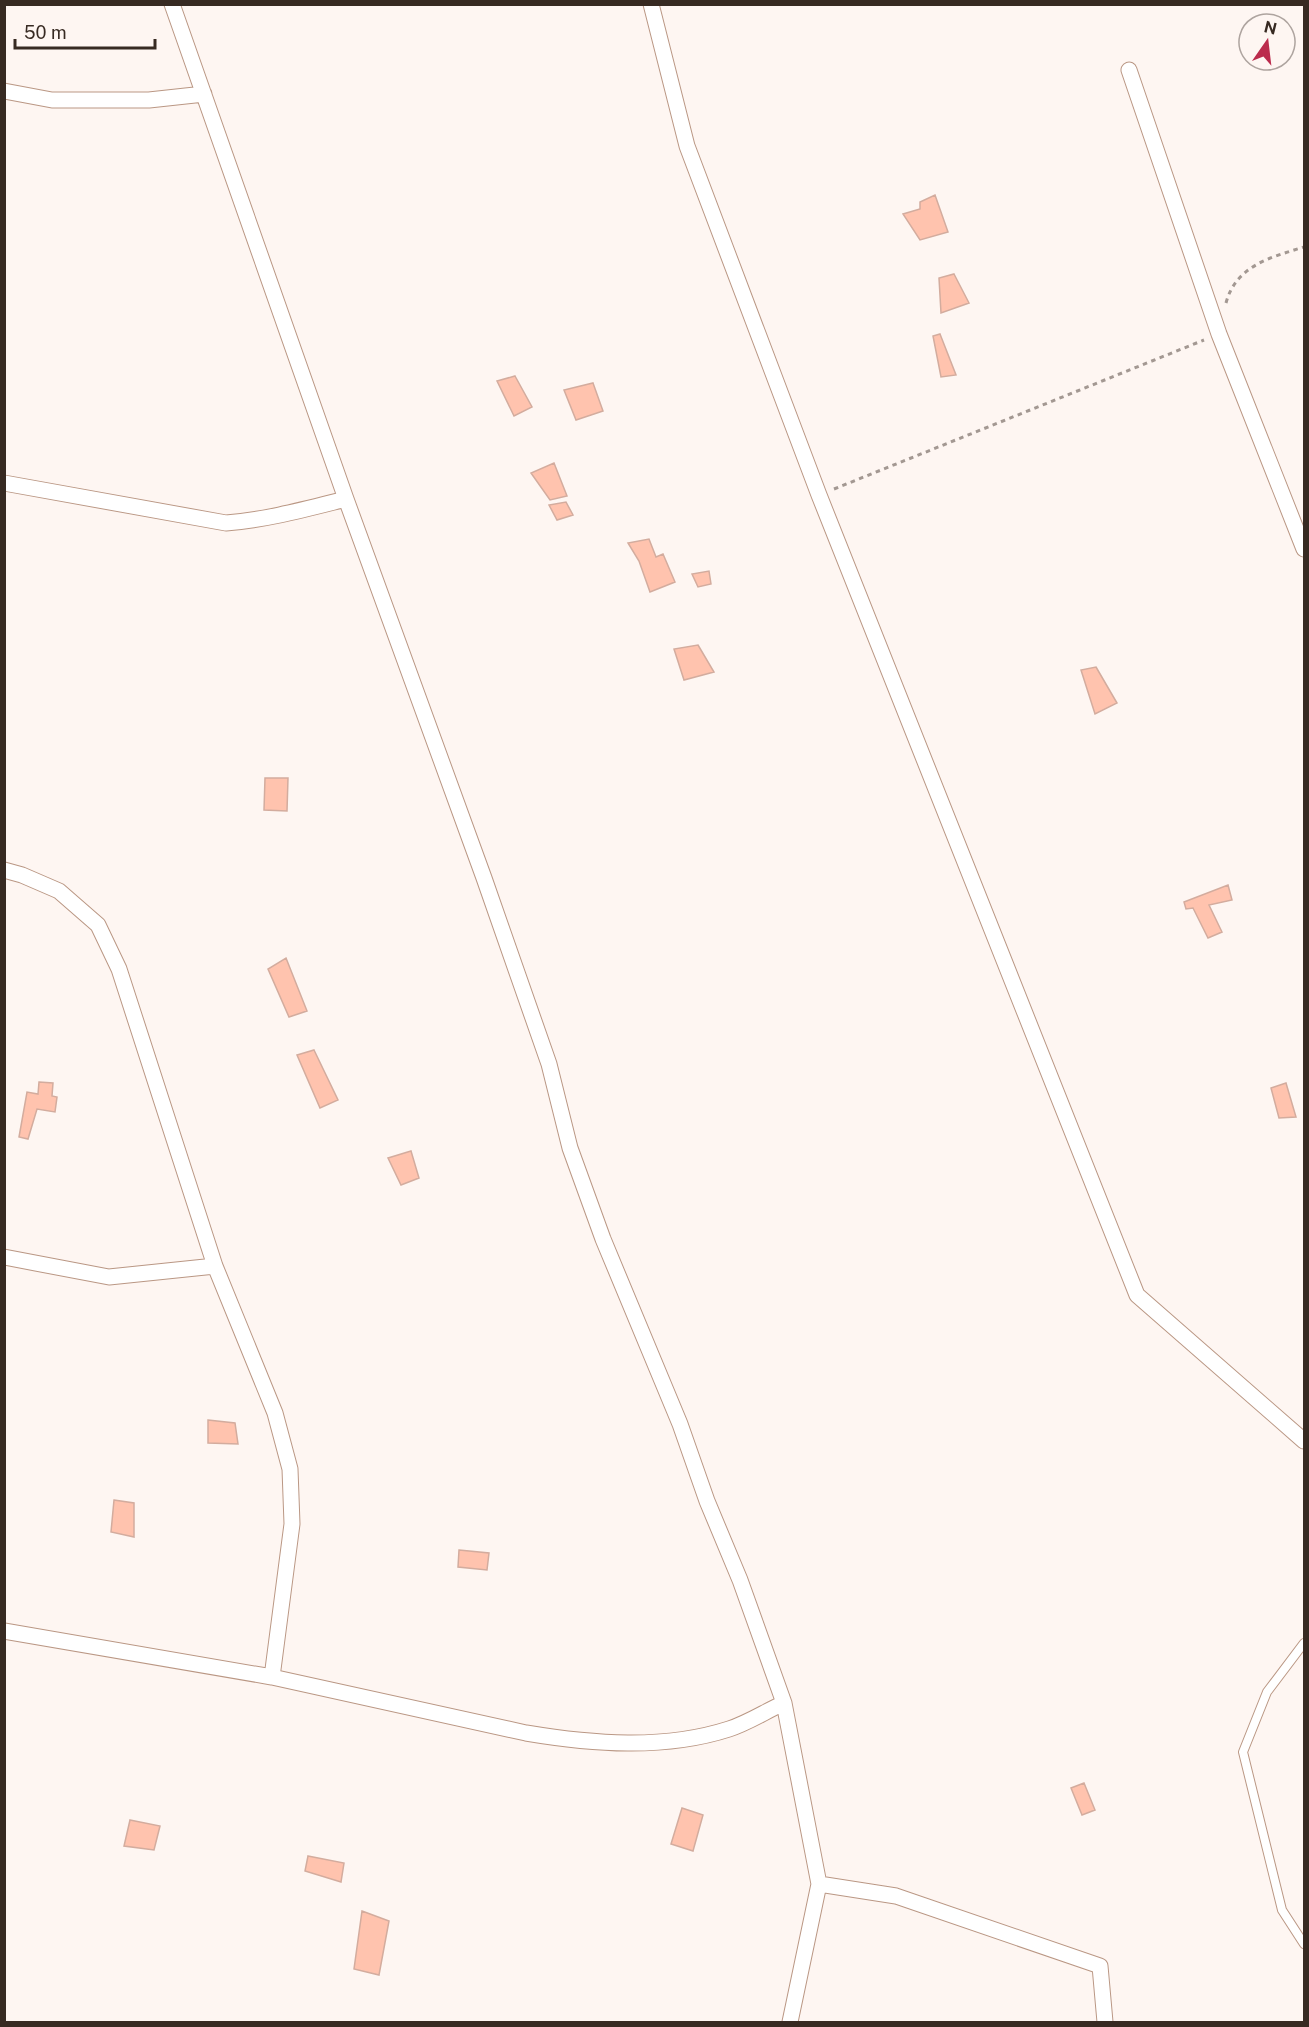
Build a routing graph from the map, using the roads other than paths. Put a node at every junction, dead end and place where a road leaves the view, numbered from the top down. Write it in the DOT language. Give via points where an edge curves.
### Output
graph roads {
  1 [pos="172,4"];
  2 [pos="651,4"];
  3 [pos="1129,70"];
  4 [pos="4,91"];
  5 [pos="204,94"];
  6 [pos="4,483"];
  7 [pos="346,500"];
  8 [pos="1305,549"];
  9 [pos="4,870"];
  10 [pos="4,1257"];
  11 [pos="216,1266"];
  12 [pos="1305,1441"];
  13 [pos="4,1630"];
  14 [pos="1305,1643"];
  15 [pos="272,1677"];
  16 [pos="784,1703"];
  17 [pos="819,1884"];
  18 [pos="1305,1944"];
  19 [pos="790,2022"];
  20 [pos="1105,2022"];
  1 -- 5 [label="street"];
  2 -- 12 [label="street" via="687,146 819,495 1137,1295"];
  3 -- 8 [label="street" via="1219,334"];
  4 -- 5 [label="street" via="52,100 149,100"];
  5 -- 7 [label="street"];
  6 -- 7 [label="street" via="226,523"];
  7 -- 16 [label="street" via="549,1064 574,1158 603,1239 680,1424"];
  9 -- 11 [label="street" via="59,891 98,925 119,969"];
  10 -- 11 [label="street" via="109,1277"];
  11 -- 15 [label="street" via="275,1413 290,1469 292,1524"];
  13 -- 15 [label="street"];
  14 -- 18 [label="lane" via="1267,1692 1243,1752 1282,1910"];
  15 -- 16 [label="street" via="526,1733 613,1743 691,1737 730,1729"];
  16 -- 17 [label="street"];
  17 -- 19 [label="street"];
  17 -- 20 [label="street" via="896,1896 1100,1966"];
}
